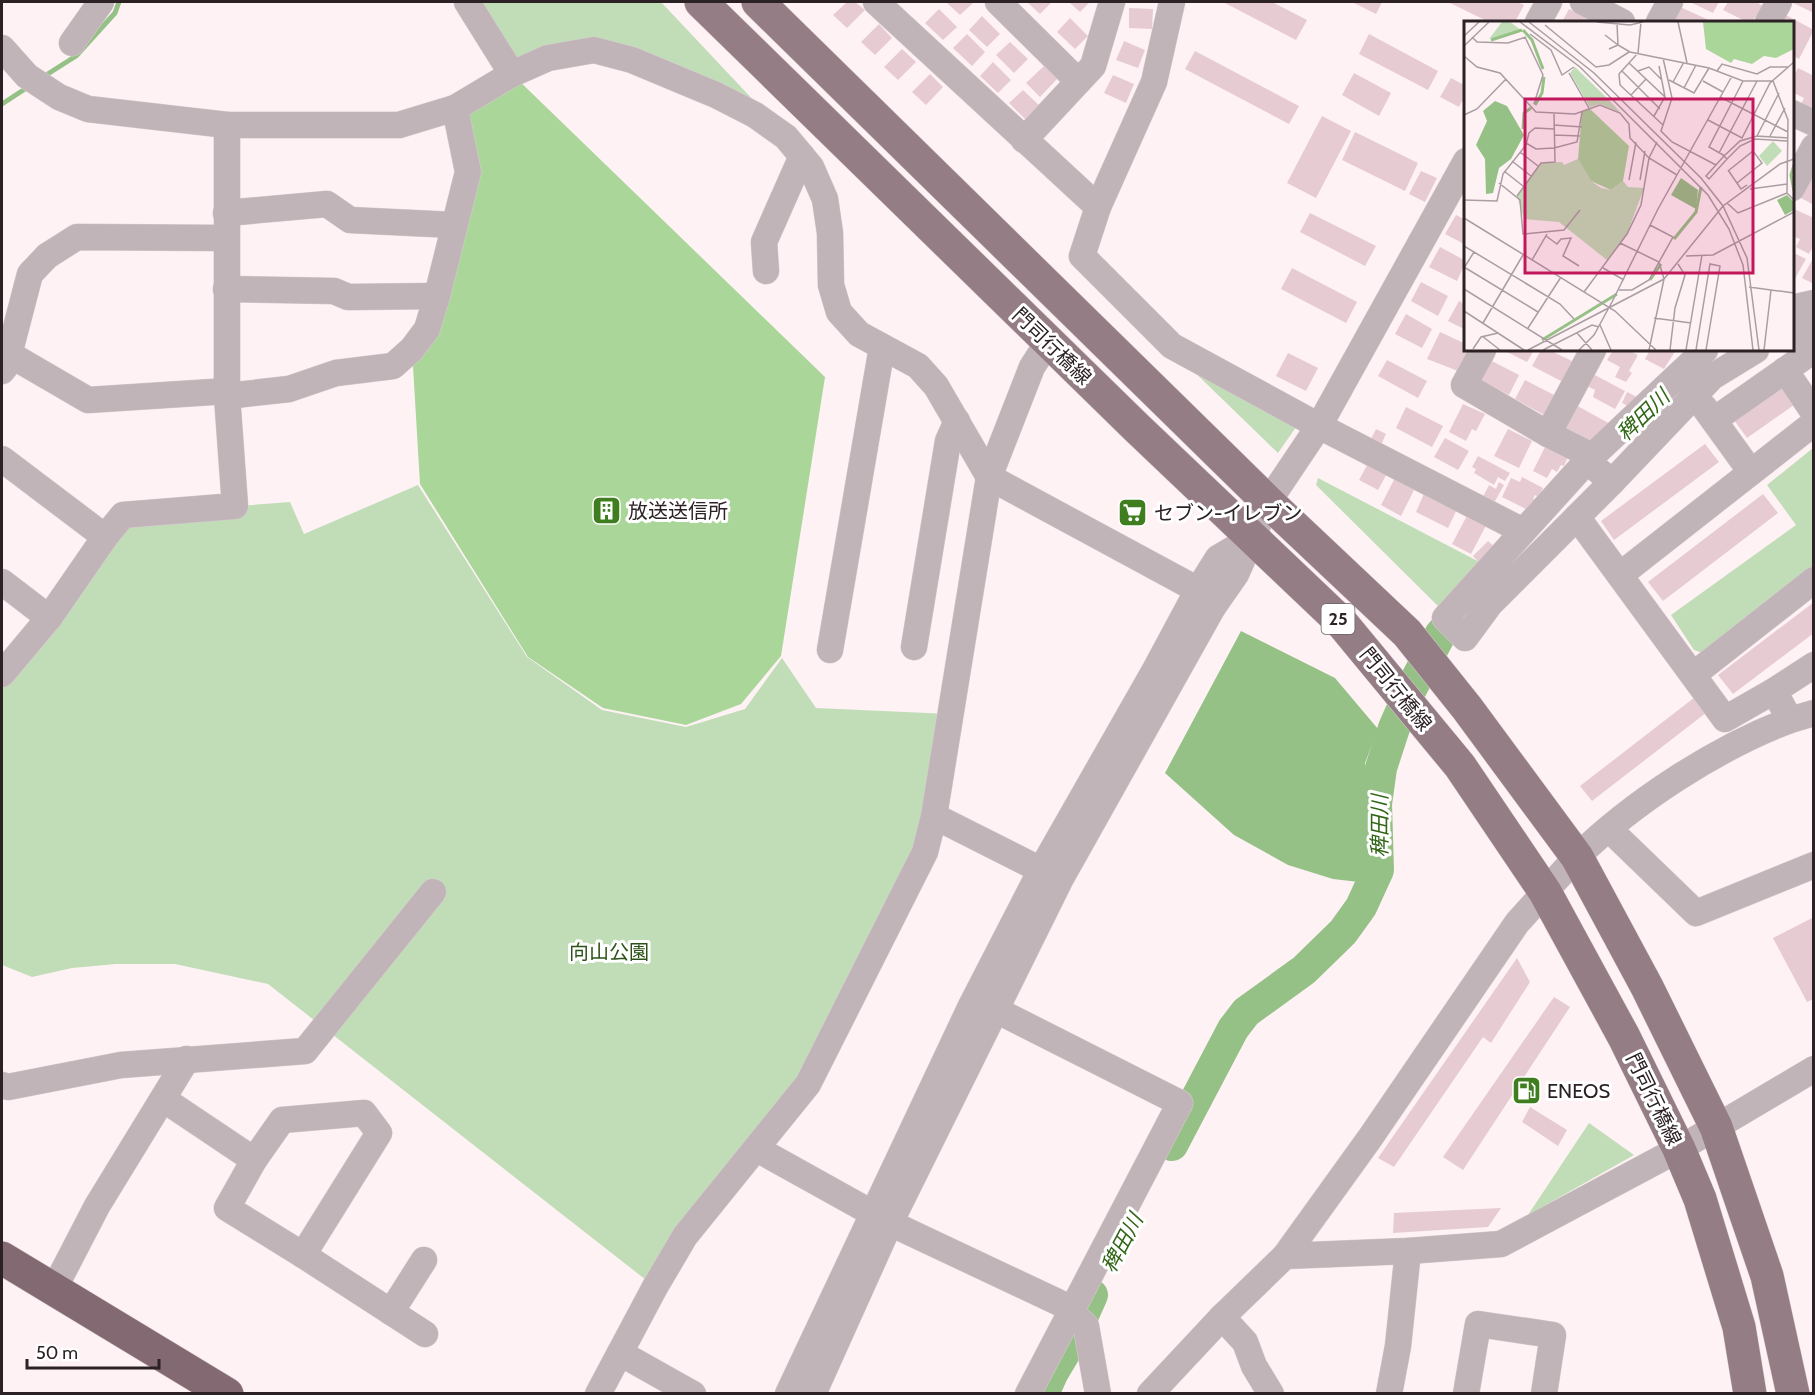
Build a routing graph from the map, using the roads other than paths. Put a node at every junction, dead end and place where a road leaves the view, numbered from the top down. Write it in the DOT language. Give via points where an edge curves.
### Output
graph roads {
  1 [pos="101,2"];
  2 [pos="467,2"];
  3 [pos="701,2"];
  4 [pos="758,2"];
  5 [pos="876,2"];
  6 [pos="998,2"];
  7 [pos="1112,2"];
  8 [pos="1172,2"];
  9 [pos="1549,2"];
  10 [pos="1583,2"];
  11 [pos="1670,2"];
  12 [pos="1779,2"];
  13 [pos="1539,21"];
  14 [pos="1620,21"];
  15 [pos="1660,21"];
  16 [pos="1769,21"];
  17 [pos="72,43"];
  18 [pos="2,48"];
  19 [pos="512,74"];
  20 [pos="1078,81"];
  21 [pos="455,108"];
  22 [pos="1794,114"];
  23 [pos="1814,123"];
  24 [pos="227,125"];
  25 [pos="1024,140"];
  26 [pos="1814,147"];
  27 [pos="802,156"];
  28 [pos="1464,167"];
  29 [pos="1794,184"];
  30 [pos="1098,207"];
  31 [pos="226,213"];
  32 [pos="454,225"];
  33 [pos="226,238"];
  34 [pos="766,271"];
  35 [pos="226,289"];
  36 [pos="437,296"];
  37 [pos="1814,303"];
  38 [pos="1794,308"];
  39 [pos="1814,329"];
  40 [pos="1794,334"];
  41 [pos="1048,342"];
  42 [pos="882,347"];
  43 [pos="1814,350"];
  44 [pos="1483,351"];
  45 [pos="1592,351"];
  46 [pos="1704,351"];
  47 [pos="1754,351"];
  48 [pos="5,363"];
  49 [pos="1785,370"];
  50 [pos="227,393"];
  51 [pos="1695,394"];
  52 [pos="1814,413"];
  53 [pos="1714,420"];
  54 [pos="957,421"];
  55 [pos="1814,423"];
  56 [pos="1319,426"];
  57 [pos="1548,434"];
  58 [pos="2,459"];
  59 [pos="1589,459"];
  60 [pos="1751,472"];
  61 [pos="989,477"];
  62 [pos="1612,482"];
  63 [pos="1268,502"];
  64 [pos="1577,517"];
  65 [pos="1523,531"];
  66 [pos="105,537"];
  67 [pos="1252,538"];
  68 [pos="1620,575"];
  69 [pos="1814,580"];
  70 [pos="2,582"];
  71 [pos="1205,599"];
  72 [pos="49,618"];
  73 [pos="914,647"];
  74 [pos="830,650"];
  75 [pos="1814,665"];
  76 [pos="2,674"];
  77 [pos="1693,675"];
  78 [pos="1774,691"];
  79 [pos="1802,717"];
  80 [pos="934,816"];
  81 [pos="1609,829"];
  82 [pos="1577,857"];
  83 [pos="1814,865"];
  84 [pos="1051,875"];
  85 [pos="433,892"];
  86 [pos="1545,892"];
  87 [pos="996,1010"];
  88 [pos="187,1059"];
  89 [pos="1814,1069"];
  90 [pos="2,1085"];
  91 [pos="163,1098"];
  92 [pos="1716,1127"];
  93 [pos="758,1149"];
  94 [pos="1679,1149"];
  95 [pos="254,1160"];
  96 [pos="881,1219"];
  97 [pos="1408,1251"];
  98 [pos="303,1255"];
  99 [pos="1286,1256"];
  100 [pos="2,1258"];
  101 [pos="424,1260"];
  102 [pos="2,1277"];
  103 [pos="54,1289"];
  104 [pos="1069,1311"];
  105 [pos="391,1312"];
  106 [pos="1222,1317"];
  107 [pos="424,1334"];
  108 [pos="620,1353"];
  109 [pos="190,1394"];
  110 [pos="227,1394"];
  111 [pos="598,1394"];
  112 [pos="693,1394"];
  113 [pos="788,1394"];
  114 [pos="813,1394"];
  115 [pos="1028,1394"];
  116 [pos="1098,1394"];
  117 [pos="1150,1394"];
  118 [pos="1270,1394"];
  119 [pos="1389,1394"];
  120 [pos="1466,1394"];
  121 [pos="1544,1394"];
  122 [pos="1750,1394"];
  123 [pos="1793,1394"];
  1 -- 17 [label="street"];
  2 -- 19 [label="street"];
  3 -- 41 [label="main road, 門司行橋線 / 25"];
  4 -- 63 [label="main road, 門司行橋線 / 25"];
  5 -- 25 [label="street"];
  6 -- 20 [label="street"];
  7 -- 20 [label="street" via="1093,66"];
  8 -- 30 [label="street" via="1154,82"];
  9 -- 13 [label="street"];
  10 -- 14 [label="street"];
  11 -- 15 [label="street"];
  12 -- 16 [label="street"];
  18 -- 24 [label="street" via="27,76 59,98 88,109"];
  19 -- 21 [label="street"];
  19 -- 27 [label="street" via="548,58 594,50 632,60 755,115 786,137"];
  20 -- 25 [label="street"];
  21 -- 24 [label="street" via="399,125"];
  21 -- 32 [label="street" via="468,172"];
  22 -- 23 [label="street"];
  24 -- 31 [label="street"];
  25 -- 30 [label="street"];
  26 -- 29 [label="street"];
  27 -- 34 [label="street" via="764,242"];
  27 -- 42 [label="street" via="825,199 831,285 840,312 859,334"];
  28 -- 56 [label="street"];
  30 -- 56 [label="street" via="1082,256 1172,346"];
  31 -- 32 [label="street" via="327,204 350,220"];
  31 -- 33 [label="street"];
  32 -- 36 [label="street"];
  33 -- 35 [label="street"];
  33 -- 48 [label="street" via="77,237 47,256 30,274"];
  35 -- 36 [label="street" via="334,291 348,297"];
  35 -- 50 [label="street"];
  36 -- 50 [label="street" via="427,329 412,350 393,366 336,373 289,389"];
  37 -- 38 [label="street"];
  39 -- 40 [label="street"];
  41 -- 61 [label="street" via="1032,367"];
  41 -- 67 [label="main road, 門司行橋線 / 25"];
  42 -- 54 [label="street" via="918,366 936,386"];
  42 -- 74 [label="street"];
  43 -- 49 [label="street"];
  44 -- 57 [label="street" via="1464,385"];
  45 -- 57 [label="street"];
  46 -- 59 [label="street"];
  47 -- 51 [label="street" via="1712,377"];
  48 -- 50 [label="street" via="88,400"];
  49 -- 52 [label="street"];
  49 -- 53 [label="street"];
  50 -- 66 [label="street" via="235,506 123,515"];
  51 -- 53 [label="street"];
  51 -- 62 [label="street"];
  53 -- 60 [label="street"];
  54 -- 61 [label="street"];
  54 -- 73 [label="street" via="948,441"];
  55 -- 60 [label="street"];
  56 -- 63 [label="street"];
  56 -- 65 [label="street"];
  57 -- 59 [label="street"];
  58 -- 66 [label="street"];
  59 -- 62 [label="street"];
  59 -- 65 [label="street"];
  60 -- 68 [label="street"];
  61 -- 71 [label="street"];
  61 -- 80 [label="street"];
  62 -- 64 [label="street"];
  63 -- 67 [label="street"];
  63 -- 82 [label="main road, 門司行橋線 / 25" via="1407,633"];
  64 -- 65 [label="street" via="1490,604 1465,638 1445,618"];
  64 -- 68 [label="street"];
  66 -- 72 [label="street"];
  67 -- 71 [label="street" via="1218,558"];
  67 -- 86 [label="main road, 門司行橋線 / 25" via="1341,622 1460,766"];
  68 -- 77 [label="street"];
  69 -- 77 [label="street"];
  70 -- 72 [label="street"];
  71 -- 84 [label="street"];
  72 -- 76 [label="street"];
  75 -- 78 [label="street"];
  77 -- 78 [label="street" via="1725,719"];
  78 -- 79 [label="street"];
  79 -- 81 [label="street" via="1728,748 1652,795"];
  80 -- 84 [label="street"];
  80 -- 93 [label="street" via="925,852 808,1084"];
  81 -- 82 [label="street"];
  81 -- 83 [label="street" via="1696,913"];
  82 -- 86 [label="street"];
  82 -- 92 [label="main road, 門司行橋線 / 25"];
  84 -- 87 [label="street"];
  84 -- 96 [label="street" via="970,1008"];
  85 -- 88 [label="street" via="305,1051"];
  86 -- 94 [label="main road, 門司行橋線 / 25" via="1624,1037"];
  86 -- 99 [label="street" via="1517,922"];
  87 -- 96 [label="street"];
  87 -- 104 [label="street" via="1180,1103"];
  88 -- 90 [label="street" via="121,1065"];
  88 -- 91 [label="street"];
  89 -- 92 [label="street"];
  91 -- 95 [label="street"];
  91 -- 103 [label="street" via="97,1206"];
  92 -- 94 [label="street"];
  92 -- 123 [label="main road, 門司行橋線 / 25" via="1767,1276"];
  93 -- 96 [label="street"];
  93 -- 108 [label="street" via="685,1236"];
  94 -- 97 [label="street" via="1501,1244"];
  94 -- 122 [label="main road, 門司行橋線 / 25" via="1700,1199 1739,1327"];
  95 -- 98 [label="street" via="227,1208"];
  95 -- 98 [label="street" via="282,1120 364,1113 379,1133"];
  96 -- 104 [label="street" via="1064,1305"];
  96 -- 113 [label="street"];
  96 -- 114 [label="street"];
  97 -- 99 [label="street"];
  97 -- 119 [label="street"];
  98 -- 105 [label="street"];
  99 -- 106 [label="street"];
  100 -- 103 [label="highway"];
  101 -- 105 [label="street"];
  102 -- 109 [label="highway"];
  103 -- 110 [label="highway"];
  104 -- 115 [label="street"];
  104 -- 116 [label="street" via="1086,1326"];
  105 -- 107 [label="street"];
  106 -- 117 [label="street"];
  106 -- 118 [label="street" via="1245,1342"];
  108 -- 111 [label="street"];
  108 -- 112 [label="street"];
  120 -- 121 [label="street" via="1478,1324 1553,1335"];
}
